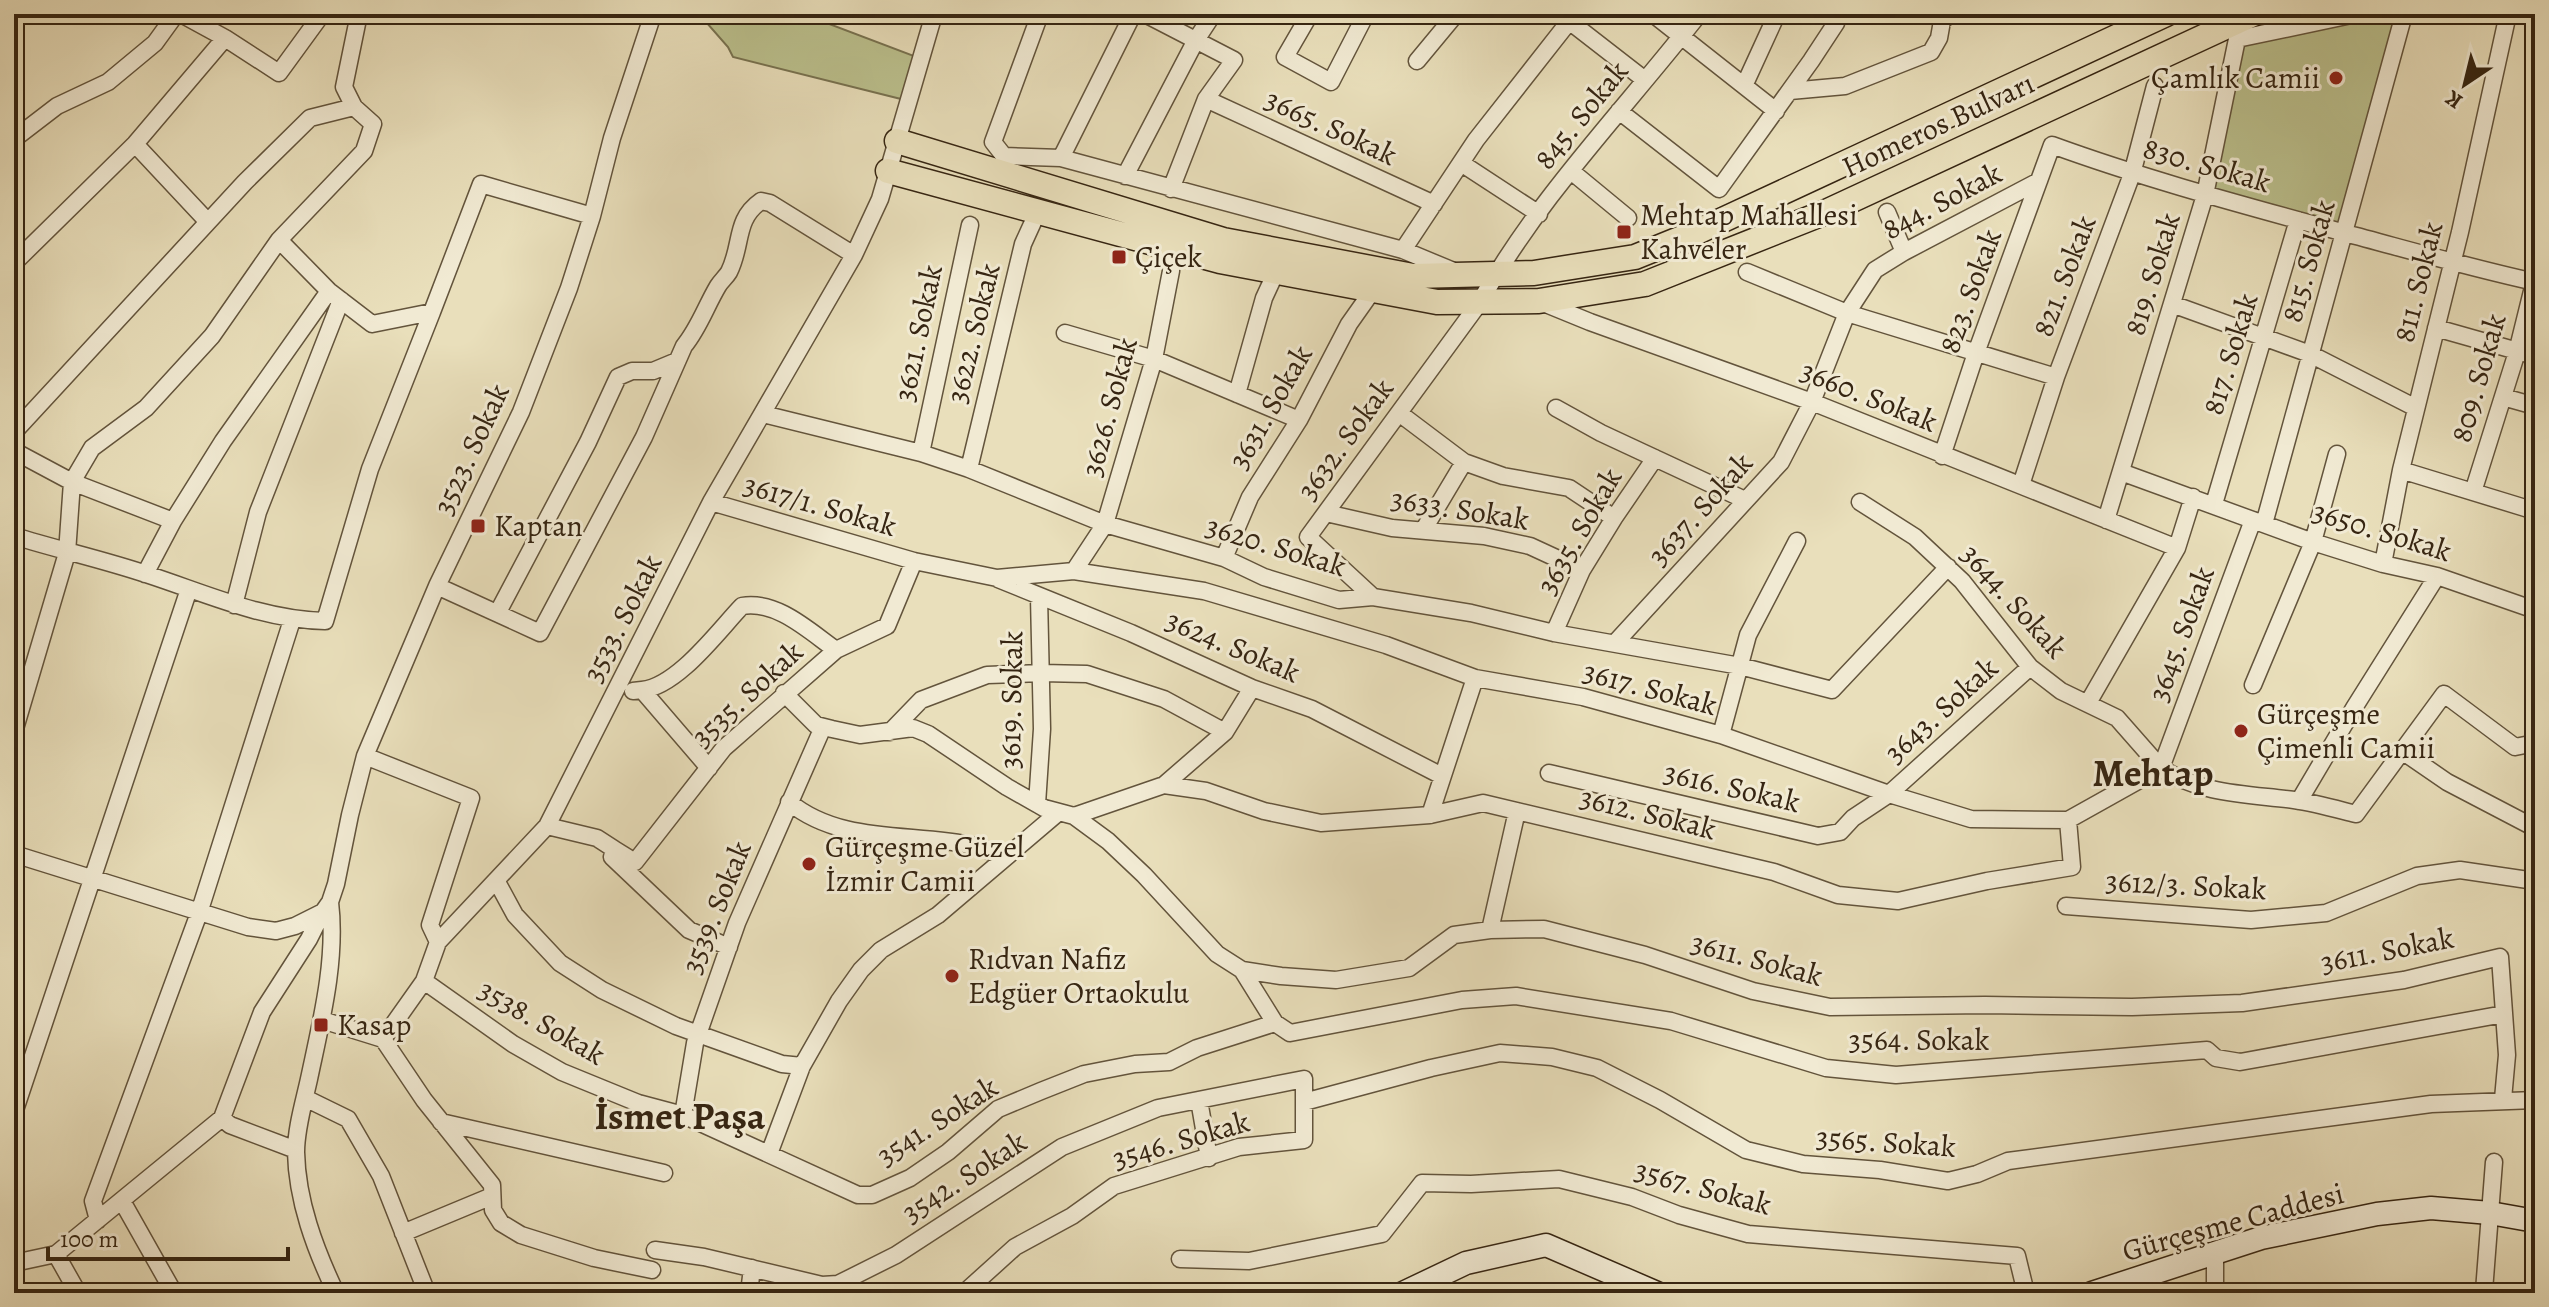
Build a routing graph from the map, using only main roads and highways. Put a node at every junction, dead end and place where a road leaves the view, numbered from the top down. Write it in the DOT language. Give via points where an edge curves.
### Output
graph roads {
  1 [pos="2166,14"];
  2 [pos="2253,14"];
  3 [pos="2132,20"];
  4 [pos="2237,39"];
  5 [pos="2190,43"];
  6 [pos="897,141"];
  7 [pos="888,171"];
  8 [pos="2535,1221"];
  9 [pos="1653,1292"];
  10 [pos="1403,1293"];
  11 [pos="2092,1293"];
  1 -- 3 [label="main road, Homeros Bulvarı"];
  2 -- 5 [label="main road, Homeros Bulvarı"];
  3 -- 6 [label="main road, Homeros Bulvarı" via="1712,225 1635,257 1534,273 1413,276 1223,240"];
  4 -- 5 [label="main road"];
  5 -- 7 [label="main road, Homeros Bulvarı" via="1826,212 1645,284 1539,301 1437,302 1220,261"];
  8 -- 11 [label="main road, Gürçeşme Caddesi" via="2431,1208 2377,1214 2261,1238"];
  9 -- 10 [label="main road" via="1546,1245 1466,1263"];
}
